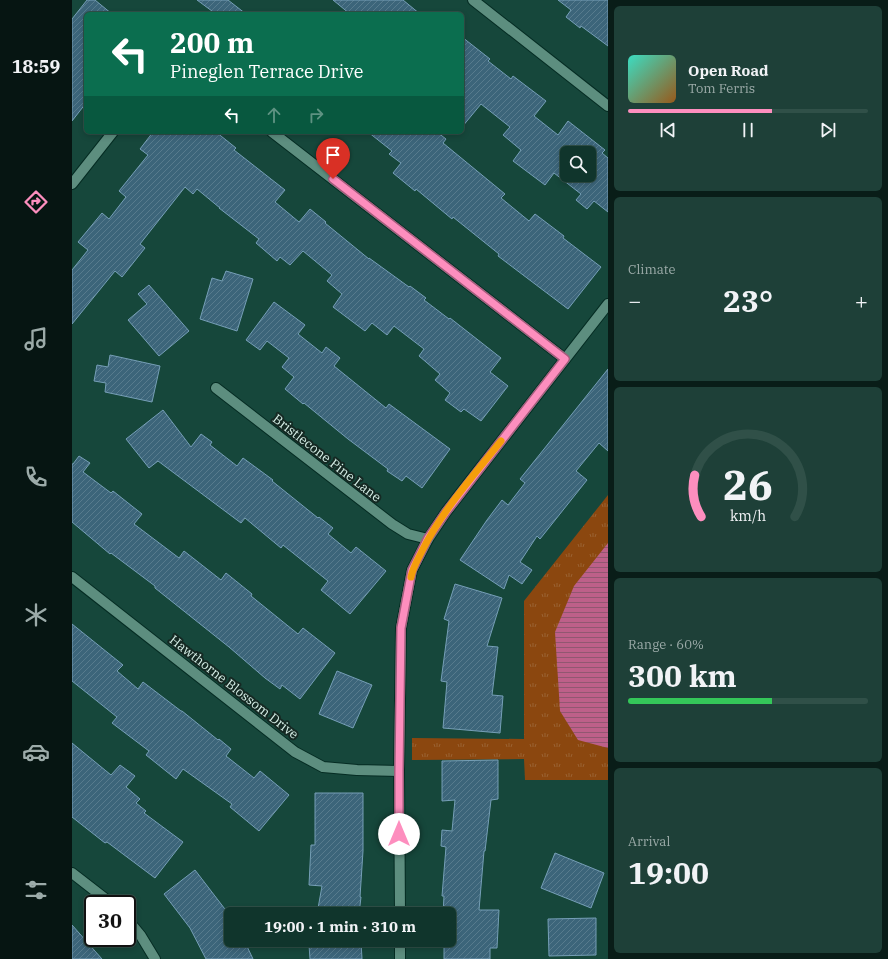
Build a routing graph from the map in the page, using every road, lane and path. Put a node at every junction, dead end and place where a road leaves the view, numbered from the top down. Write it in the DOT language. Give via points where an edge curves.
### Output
graph roads {
  1 [pos="473,0"];
  2 [pos="608,106"];
  3 [pos="111,134"];
  4 [pos="275,134"];
  5 [pos="72,184"];
  6 [pos="608,304"];
  7 [pos="565,359"];
  8 [pos="216,388"];
  9 [pos="428,538"];
  10 [pos="72,577"];
  11 [pos="399,771"];
  12 [pos="72,872"];
  13 [pos="101,895"];
  14 [pos="400,907"];
  15 [pos="136,930"];
  16 [pos="400,947"];
  17 [pos="155,959"];
  18 [pos="400,959"];
  1 -- 2 [label="street"];
  3 -- 5 [label="street"];
  4 -- 7 [label="street"];
  6 -- 7 [label="street"];
  7 -- 9 [label="street"];
  8 -- 9 [label="street, Bristlecone Pine Lane" via="392,524 408,534"];
  9 -- 11 [label="street" via="412,570 401,628"];
  10 -- 11 [label="street, Hawthorne Blossom Drive" via="295,752 323,767"];
  11 -- 14 [label="street"];
  12 -- 13 [label="street"];
  15 -- 17 [label="street"];
  16 -- 18 [label="street"];
}
